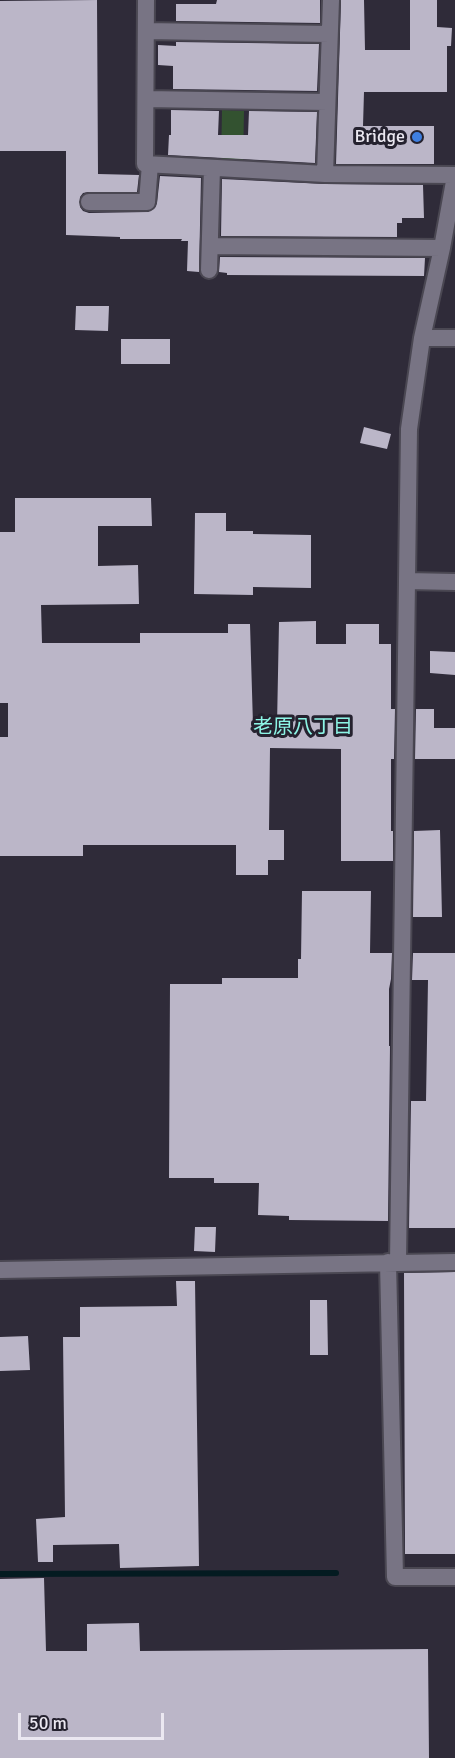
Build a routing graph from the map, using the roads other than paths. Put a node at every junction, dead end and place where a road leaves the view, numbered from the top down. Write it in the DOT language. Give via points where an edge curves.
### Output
graph roads {
  1 [pos="146,0"];
  2 [pos="330,0"];
  3 [pos="146,31"];
  4 [pos="329,34"];
  5 [pos="146,99"];
  6 [pos="327,102"];
  7 [pos="150,164"];
  8 [pos="212,168"];
  9 [pos="325,174"];
  10 [pos="455,175"];
  11 [pos="89,202"];
  12 [pos="210,246"];
  13 [pos="442,248"];
  14 [pos="209,270"];
  15 [pos="422,338"];
  16 [pos="455,338"];
  17 [pos="407,581"];
  18 [pos="455,582"];
  19 [pos="393,1262"];
  20 [pos="455,1262"];
  21 [pos="0,1270"];
  22 [pos="455,1577"];
  1 -- 3 [label="street"];
  2 -- 4 [label="street"];
  3 -- 4 [label="street"];
  3 -- 5 [label="street"];
  4 -- 6 [label="street"];
  5 -- 6 [label="street"];
  5 -- 7 [label="street" via="145,164"];
  6 -- 9 [label="street"];
  7 -- 8 [label="street"];
  7 -- 11 [label="street" via="147,202"];
  8 -- 9 [label="street"];
  8 -- 12 [label="street"];
  9 -- 10 [label="street"];
  10 -- 13 [label="street"];
  12 -- 13 [label="street"];
  12 -- 14 [label="street"];
  13 -- 15 [label="street"];
  15 -- 16 [label="street"];
  15 -- 17 [label="street" via="409,429"];
  17 -- 18 [label="street"];
  17 -- 19 [label="street"];
  19 -- 20 [label="street"];
  19 -- 21 [label="street"];
  19 -- 22 [label="street" via="395,1577"];
}
